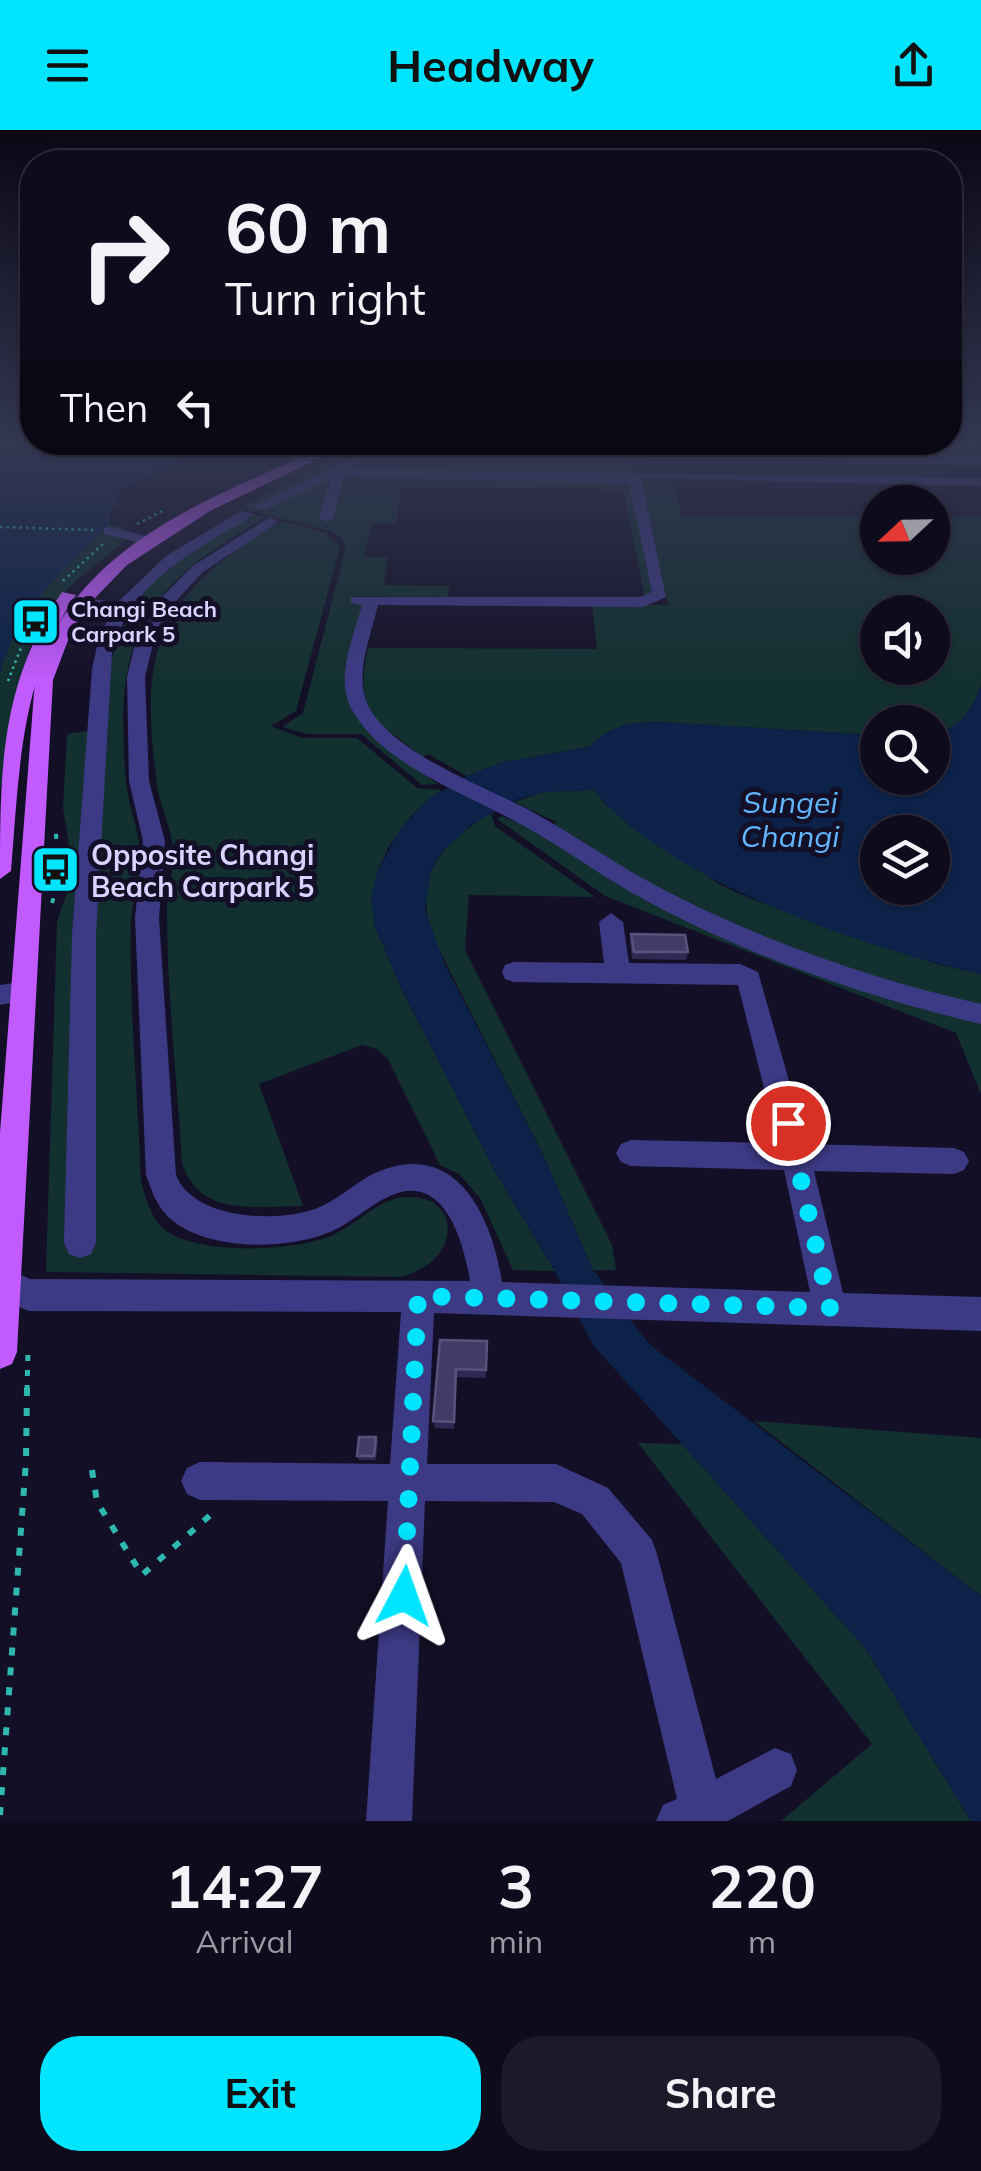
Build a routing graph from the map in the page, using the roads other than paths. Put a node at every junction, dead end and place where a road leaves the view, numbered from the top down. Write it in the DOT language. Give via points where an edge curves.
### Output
graph roads {
  1 [pos="163,525"];
  2 [pos="171,525"];
  3 [pos="236,525"];
  4 [pos="247,525"];
  5 [pos="648,525"];
  6 [pos="109,531"];
  7 [pos="141,539"];
  8 [pos="72,601"];
  9 [pos="122,607"];
  10 [pos="34,818"];
  11 [pos="5,826"];
  12 [pos="0,871"];
  13 [pos="612,922"];
  14 [pos="514,972"];
  15 [pos="618,974"];
  16 [pos="11,994"];
  17 [pos="981,1014"];
  18 [pos="631,1153"];
  19 [pos="796,1158"];
  20 [pos="6,1159"];
  21 [pos="954,1161"];
  22 [pos="80,1243"];
  23 [pos="11,1286"];
  24 [pos="418,1296"];
  25 [pos="488,1298"];
  26 [pos="830,1308"];
  27 [pos="981,1314"];
  28 [pos="0,1352"];
  29 [pos="200,1481"];
  30 [pos="411,1484"];
  31 [pos="775,1770"];
  32 [pos="691,1816"];
  33 [pos="389,1821"];
  1 -- 7 [label="main road"];
  2 -- 7 [label="main road"];
  3 -- 9 [label="lane" via="181,552"];
  4 -- 25 [label="lane" via="174,592 150,630 136,677 139,780 154,840 147,918 160,1175 174,1205 221,1228 315,1223 396,1179 437,1183 465,1210"];
  5 -- 17 [label="lane" via="660,594 643,602 364,600 358,704 380,730 450,779 609,870 723,926 887,990"];
  6 -- 7 [label="lane"];
  7 -- 8 [label="main road"];
  8 -- 9 [label="lane"];
  8 -- 10 [label="main road" via="44,680"];
  8 -- 11 [label="main road" via="47,621 24,672"];
  9 -- 22 [label="lane" via="104,650 86,859"];
  10 -- 11 [label="lane"];
  10 -- 16 [label="main road"];
  11 -- 12 [label="main road"];
  13 -- 15 [label="lane"];
  14 -- 15 [label="lane"];
  15 -- 19 [label="lane" via="750,979"];
  16 -- 20 [label="main road"];
  18 -- 19 [label="lane"];
  19 -- 21 [label="lane"];
  19 -- 26 [label="lane"];
  20 -- 23 [label="main road"];
  23 -- 24 [label="lane"];
  23 -- 28 [label="main road"];
  24 -- 25 [label="lane"];
  24 -- 30 [label="lane"];
  25 -- 26 [label="lane"];
  26 -- 27 [label="lane"];
  29 -- 30 [label="lane"];
  30 -- 32 [label="lane" via="556,1484 595,1501 638,1554"];
  30 -- 33 [label="lane"];
  31 -- 32 [label="lane"];
}
